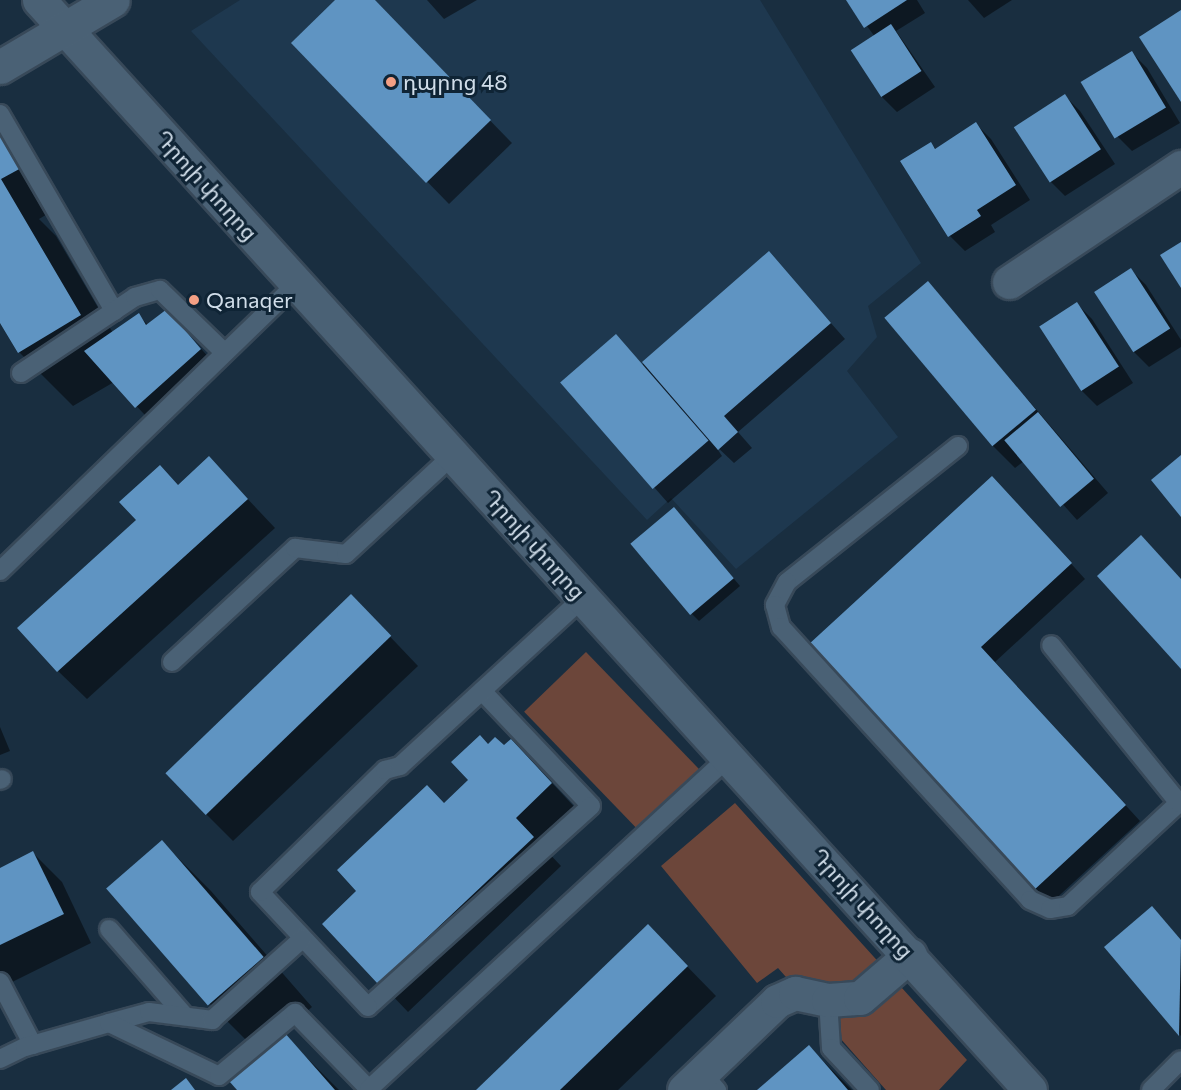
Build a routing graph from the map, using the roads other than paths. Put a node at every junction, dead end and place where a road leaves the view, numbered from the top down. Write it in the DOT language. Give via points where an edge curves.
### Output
graph roads {
  1 [pos="39,0"];
  2 [pos="113,0"];
  3 [pos="66,27"];
  4 [pos="0,68"];
  5 [pos="0,114"];
  6 [pos="1181,167"];
  7 [pos="1009,282"];
  8 [pos="297,284"];
  9 [pos="114,311"];
  10 [pos="224,352"];
  11 [pos="21,373"];
  12 [pos="958,446"];
  13 [pos="453,455"];
  14 [pos="0,571"];
  15 [pos="584,598"];
  16 [pos="1051,645"];
  17 [pos="172,662"];
  18 [pos="482,691"];
  19 [pos="729,757"];
  20 [pos="1180,804"];
  21 [pos="109,929"];
  22 [pos="303,938"];
  23 [pos="910,955"];
  24 [pos="0,982"];
  25 [pos="828,1000"];
  26 [pos="185,1016"];
  27 [pos="109,1023"];
  28 [pos="33,1045"];
  29 [pos="0,1059"];
  30 [pos="1181,1060"];
  31 [pos="219,1083"];
  32 [pos="701,1084"];
  33 [pos="870,1090"];
  34 [pos="1030,1090"];
  35 [pos="1151,1090"];
  1 -- 3 [label="street, Դրոյի փողոց"];
  2 -- 3 [label="street"];
  3 -- 4 [label="street"];
  3 -- 8 [label="street, Դրոյի փողոց"];
  5 -- 9 [label="lane"];
  6 -- 7 [label="street"];
  8 -- 10 [label="lane"];
  8 -- 13 [label="street, Դրոյի փողոց"];
  9 -- 10 [label="lane" via="135,297 160,290"];
  9 -- 11 [label="lane"];
  10 -- 14 [label="lane"];
  12 -- 20 [label="lane" via="787,582 775,605 781,627 1030,900 1050,909 1068,906"];
  13 -- 15 [label="street, Դրոյի փողոց"];
  13 -- 17 [label="lane" via="346,554 295,548"];
  15 -- 18 [label="lane"];
  15 -- 19 [label="street, Դրոյի փողոց"];
  16 -- 20 [label="lane"];
  18 -- 22 [label="lane" via="400,766 385,770 260,892"];
  18 -- 22 [label="lane" via="591,806 368,1007"];
  19 -- 23 [label="street, Դրոյի փողոց"];
  19 -- 31 [label="lane" via="369,1089 295,1013"];
  21 -- 26 [label="lane"];
  22 -- 26 [label="lane" via="212,1020"];
  23 -- 25 [label="street" via="860,998"];
  23 -- 34 [label="street, Դրոյի փողոց"];
  24 -- 28 [label="lane"];
  25 -- 32 [label="street" via="795,993 777,1001"];
  25 -- 33 [label="lane" via="831,1048"];
  26 -- 27 [label="lane" via="148,1012"];
  27 -- 28 [label="lane"];
  27 -- 31 [label="lane"];
  28 -- 29 [label="lane"];
  30 -- 35 [label="lane"];
}
